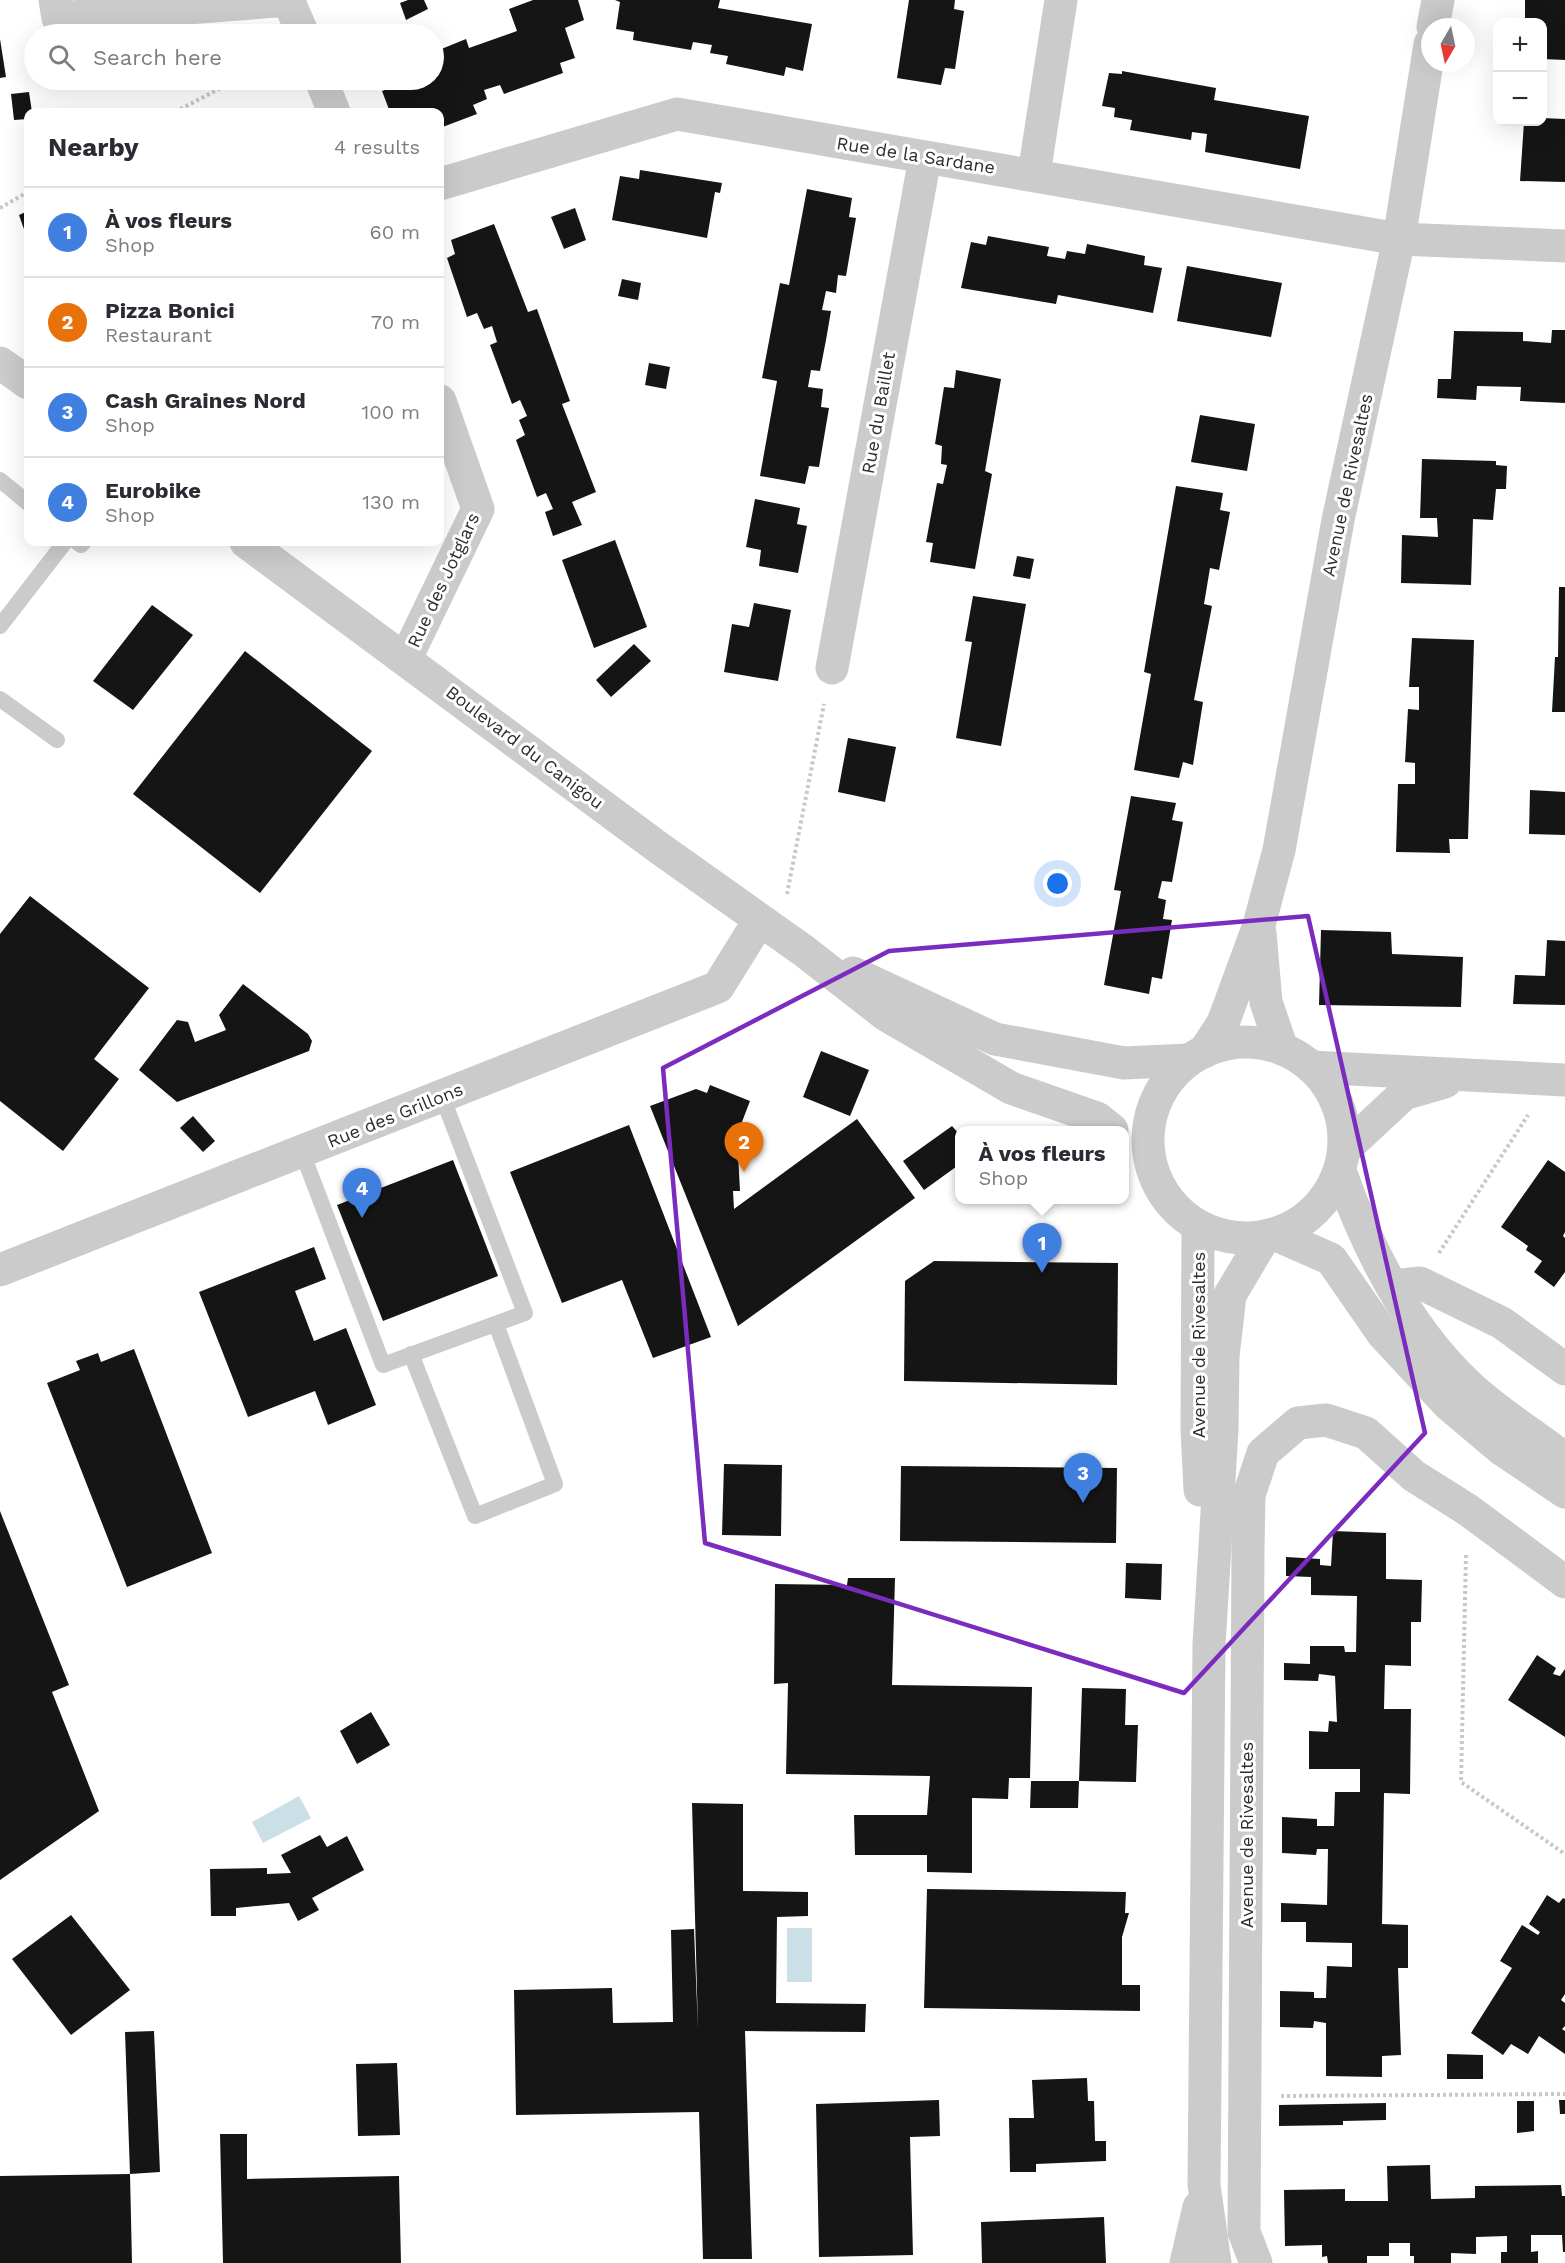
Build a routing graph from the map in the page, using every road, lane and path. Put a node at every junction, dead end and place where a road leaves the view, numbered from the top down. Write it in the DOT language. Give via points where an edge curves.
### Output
graph roads {
  1 [pos="55,0"];
  2 [pos="1061,0"];
  3 [pos="1438,0"];
  4 [pos="290,1"];
  5 [pos="1435,18"];
  6 [pos="299,24"];
  7 [pos="1426,72"];
  8 [pos="217,90"];
  9 [pos="325,90"];
  10 [pos="183,108"];
  11 [pos="332,108"];
  12 [pos="925,158"];
  13 [pos="1034,174"];
  14 [pos="444,183"];
  15 [pos="24,194"];
  16 [pos="0,208"];
  17 [pos="1399,239"];
  18 [pos="1565,246"];
  19 [pos="0,363"];
  20 [pos="24,380"];
  21 [pos="444,412"];
  22 [pos="0,480"];
  23 [pos="24,500"];
  24 [pos="62,546"];
  25 [pos="252,546"];
  26 [pos="2,619"];
  27 [pos="406,658"];
  28 [pos="832,668"];
  29 [pos="0,699"];
  30 [pos="57,740"];
  31 [pos="1259,925"];
  32 [pos="781,935"];
  33 [pos="1282,1049"];
  34 [pos="1197,1056"];
  35 [pos="1311,1066"];
  36 [pos="1466,1076"];
  37 [pos="1558,1080"];
  38 [pos="442,1096"];
  39 [pos="1106,1126"];
  40 [pos="1129,1143"];
  41 [pos="302,1152"];
  42 [pos="1150,1160"];
  43 [pos="1342,1160"];
  44 [pos="1198,1226"];
  45 [pos="1269,1235"];
  46 [pos="0,1270"];
  47 [pos="1406,1285"];
  48 [pos="496,1324"];
  49 [pos="411,1354"];
  50 [pos="1565,1369"];
  51 [pos="1565,1459"];
  52 [pos="1565,1492"];
  53 [pos="1468,1510"];
  54 [pos="1565,1582"];
  55 [pos="1209,1645"];
  56 [pos="1565,1854"];
  57 [pos="1565,2094"];
  58 [pos="1245,2096"];
  59 [pos="1204,2185"];
  60 [pos="1186,2263"];
  61 [pos="1215,2263"];
  62 [pos="1256,2263"];
  1 -- 4 [label="street" via="58,18"];
  2 -- 13 [label="street"];
  3 -- 5 [label="street"];
  4 -- 6 [label="street"];
  7 -- 17 [label="street, Avenue de Rivesaltes"];
  8 -- 10 [label="path"];
  9 -- 11 [label="street"];
  12 -- 13 [label="street, Rue de la Sardane"];
  12 -- 14 [label="street, Rue de la Sardane" via="677,114"];
  12 -- 28 [label="street, Rue du Baillet"];
  13 -- 17 [label="street, Rue de la Sardane"];
  15 -- 16 [label="path"];
  17 -- 18 [label="street, Rue de la Sardane"];
  17 -- 31 [label="street, Avenue de Rivesaltes" via="1338,520 1279,850"];
  19 -- 20 [label="street"];
  21 -- 27 [label="street, Rue des Jotglars" via="478,509"];
  22 -- 23 [label="lane"];
  24 -- 26 [label="lane"];
  25 -- 27 [label="street, Boulevard du Canigou"];
  27 -- 32 [label="street, Boulevard du Canigou"];
  28 -- 32 [label="path"];
  29 -- 30 [label="lane"];
  31 -- 33 [label="street, Avenue de Rivesaltes" via="1266,1002"];
  31 -- 34 [label="street, Avenue de Rivesaltes" via="1223,1023"];
  32 -- 34 [label="street, Boulevard du Canigou" via="995,1039 1124,1063"];
  32 -- 38 [label="street, Rue des Grillons" via="718,987"];
  32 -- 39 [label="street, Boulevard du Canigou" via="886,1015 1011,1088 1097,1118"];
  33 -- 34 [label="street" via="1256,1042 1230,1043"];
  33 -- 35 [label="street"];
  34 -- 42 [label="street" via="1169,1080 1155,1104 1149,1132"];
  35 -- 36 [label="street"];
  35 -- 43 [label="street" via="1331,1090 1342,1118"];
  36 -- 37 [label="street"];
  36 -- 43 [label="street" via="1404,1094"];
  37 -- 47 [label="path"];
  38 -- 41 [label="street, Rue des Grillons"];
  38 -- 48 [label="lane" via="525,1313"];
  40 -- 42 [label="street"];
  41 -- 46 [label="street, Rue des Grillons"];
  41 -- 49 [label="lane" via="383,1365"];
  42 -- 44 [label="street" via="1170,1201"];
  43 -- 45 [label="street" via="1325,1198 1303,1221"];
  43 -- 47 [label="street" via="1352,1205"];
  44 -- 45 [label="street" via="1242,1238"];
  44 -- 55 [label="street, Avenue de Rivesaltes" via="1197,1429"];
  45 -- 52 [label="street" via="1331,1259 1383,1334 1449,1405 1500,1448"];
  45 -- 55 [label="street, Avenue de Rivesaltes" via="1230,1295 1223,1356"];
  47 -- 50 [label="street" via="1502,1323"];
  47 -- 51 [label="street" via="1416,1328 1467,1384"];
  48 -- 49 [label="lane"];
  48 -- 49 [label="lane" via="555,1484 475,1516"];
  53 -- 54 [label="street"];
  53 -- 56 [label="path" via="1461,1782"];
  53 -- 58 [label="street, Avenue de Rivesaltes" via="1414,1476 1366,1433 1326,1420 1298,1423 1263,1453 1249,1495"];
  55 -- 59 [label="street, Avenue de Rivesaltes"];
  57 -- 58 [label="path"];
  58 -- 62 [label="street, Avenue de Rivesaltes" via="1244,2232"];
  59 -- 60 [label="street, Avenue de Rivesaltes"];
  59 -- 61 [label="street, Avenue de Rivesaltes"];
}
